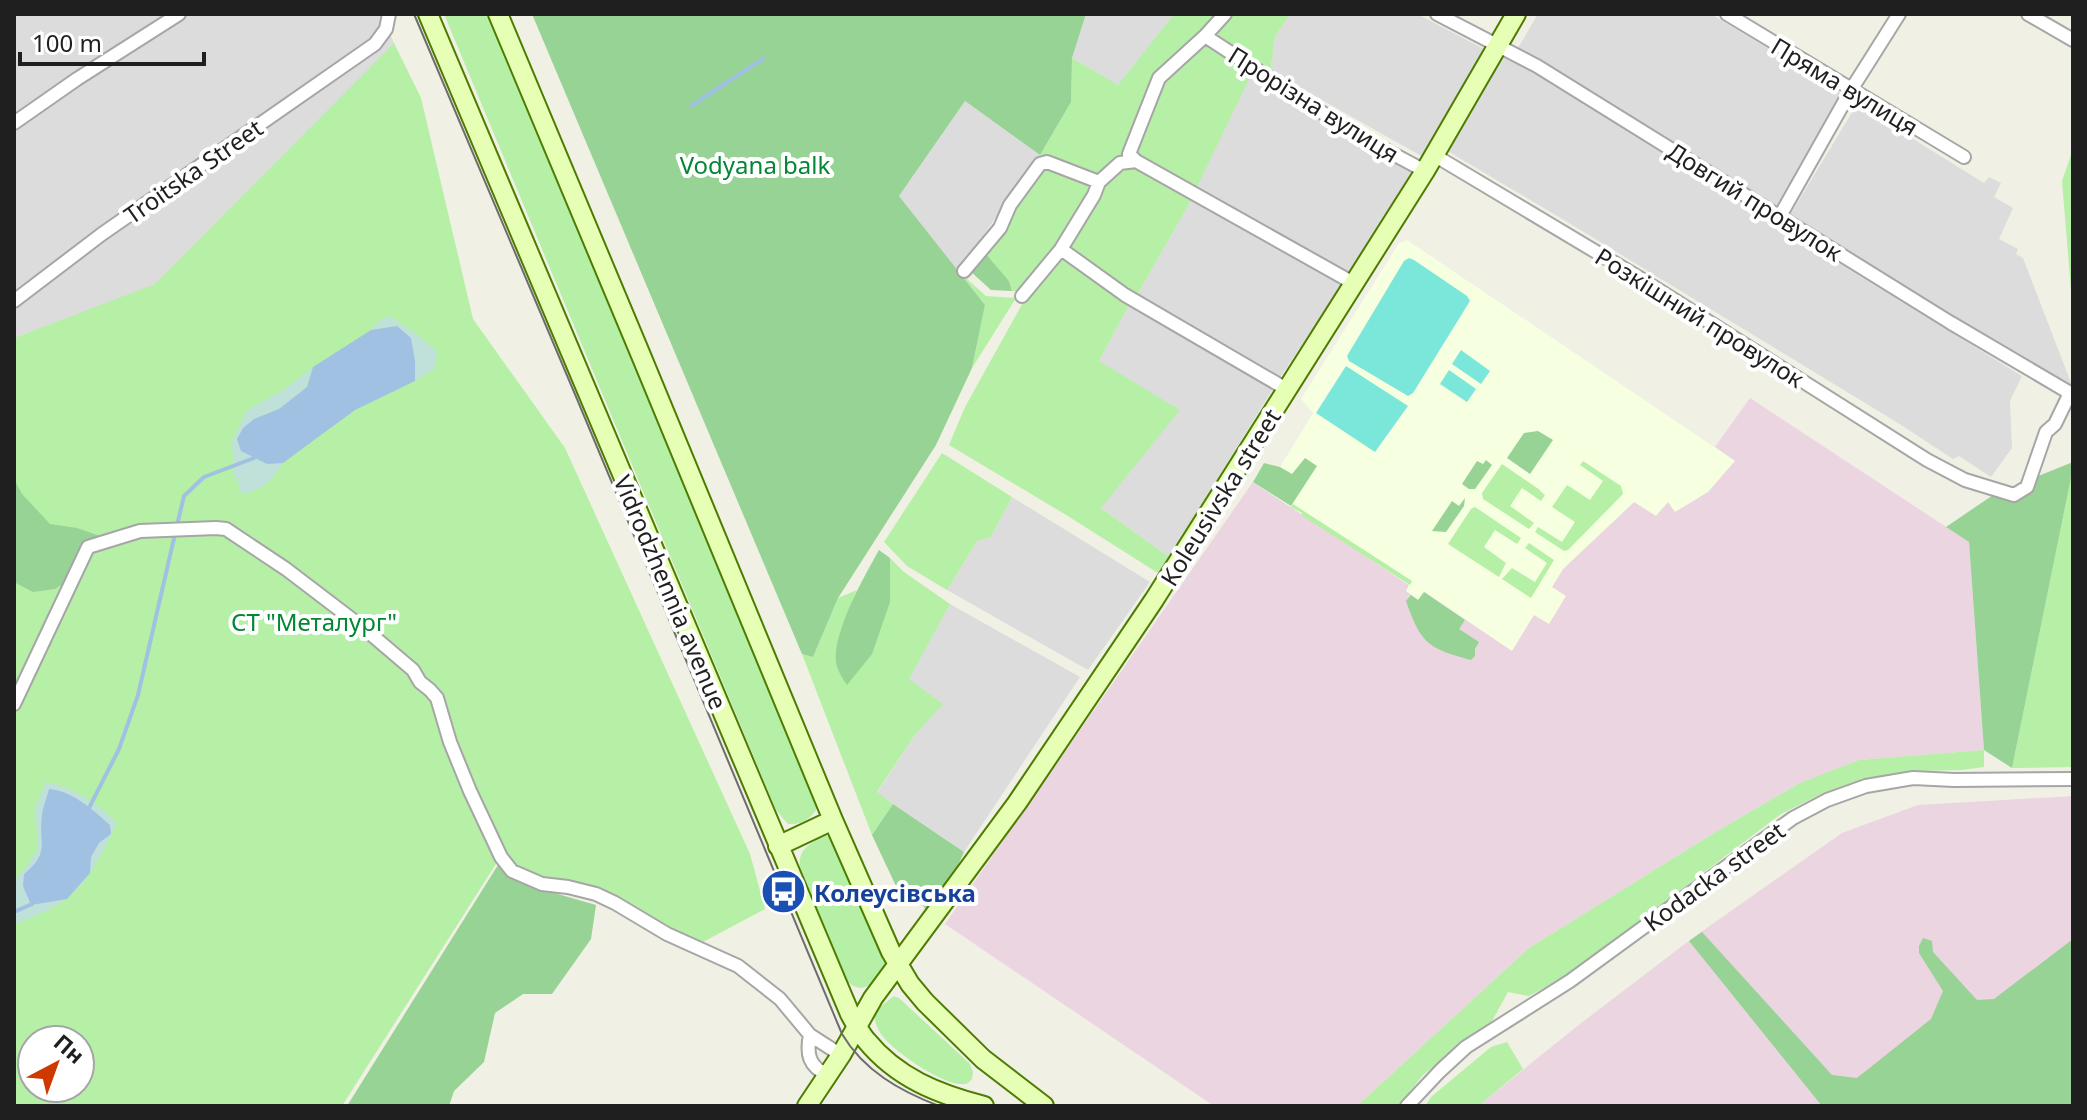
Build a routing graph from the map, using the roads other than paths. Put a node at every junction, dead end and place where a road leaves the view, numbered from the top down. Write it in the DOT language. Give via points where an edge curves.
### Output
graph roads {
  1 [pos="179,14"];
  2 [pos="389,14"];
  3 [pos="428,14"];
  4 [pos="498,14"];
  5 [pos="1225,14"];
  6 [pos="1437,14"];
  7 [pos="1516,14"];
  8 [pos="1727,14"];
  9 [pos="1899,14"];
  10 [pos="2028,14"];
  11 [pos="1205,36"];
  12 [pos="2073,40"];
  13 [pos="1497,45"];
  14 [pos="1851,90"];
  15 [pos="14,123"];
  16 [pos="1964,157"];
  17 [pos="1136,161"];
  18 [pos="1430,163"];
  19 [pos="1099,182"];
  20 [pos="1780,216"];
  21 [pos="1061,249"];
  22 [pos="964,271"];
  23 [pos="1355,284"];
  24 [pos="1022,296"];
  25 [pos="14,301"];
  26 [pos="1288,390"];
  27 [pos="2070,393"];
  28 [pos="14,704"];
  29 [pos="2073,779"];
  30 [pos="833,820"];
  31 [pos="778,846"];
  32 [pos="898,964"];
  33 [pos="857,1026"];
  34 [pos="810,1035"];
  35 [pos="841,1055"];
  36 [pos="828,1075"];
  37 [pos="807,1106"];
  38 [pos="984,1106"];
  39 [pos="1044,1106"];
  40 [pos="1407,1106"];
  1 -- 15 [label="street"];
  2 -- 25 [label="street, Troitska Street" via="375,44"];
  3 -- 31 [label="main road, Vidrodzhennia avenue"];
  4 -- 30 [label="main road"];
  5 -- 11 [label="street, Прорізна вулиця"];
  6 -- 13 [label="street, Довгий провулок"];
  7 -- 13 [label="main road, Koleusivska street"];
  8 -- 14 [label="street, Пряма вулиця"];
  9 -- 14 [label="street"];
  10 -- 12 [label="street"];
  11 -- 17 [label="street, Прорізна вулиця" via="1159,78 1129,154"];
  11 -- 18 [label="street, Прорізна вулиця" via="1352,132"];
  13 -- 18 [label="main road, Koleusivska street"];
  13 -- 20 [label="street, Довгий провулок"];
  14 -- 16 [label="street, Пряма вулиця"];
  14 -- 20 [label="street"];
  17 -- 19 [label="street" via="1120,163"];
  17 -- 23 [label="street"];
  18 -- 23 [label="main road, Koleusivska street"];
  18 -- 27 [label="street, Розкішний провулок" via="1638,277 1965,480 2014,495 2027,487 2046,432"];
  19 -- 21 [label="street"];
  19 -- 22 [label="street" via="1040,164 1000,228"];
  20 -- 27 [label="street, Довгий провулок"];
  21 -- 24 [label="street"];
  21 -- 26 [label="street" via="1125,295"];
  23 -- 26 [label="main road, Koleusivska street"];
  26 -- 32 [label="main road, Koleusivska street" via="1026,790"];
  28 -- 34 [label="street" via="88,547 140,531 226,529 366,630 437,698 470,791 512,871 542,884 596,894 738,966 780,999"];
  29 -- 40 [label="street, Kodacka street" via="1913,778 1827,800 1793,818 1570,981 1466,1047"];
  30 -- 31 [label="main road"];
  30 -- 32 [label="main road"];
  31 -- 33 [label="main road, Vidrodzhennia avenue"];
  32 -- 33 [label="main road, Koleusivska street"];
  32 -- 39 [label="main road" via="935,1012 983,1059"];
  33 -- 35 [label="main road, Koleusivska street"];
  33 -- 38 [label="main road, Vidrodzhennia avenue" via="890,1065 925,1087"];
  34 -- 35 [label="street"];
  34 -- 36 [label="street" via="808,1056"];
  35 -- 36 [label="main road, Koleusivska street"];
  36 -- 37 [label="main road, Koleusivska street"];
}
